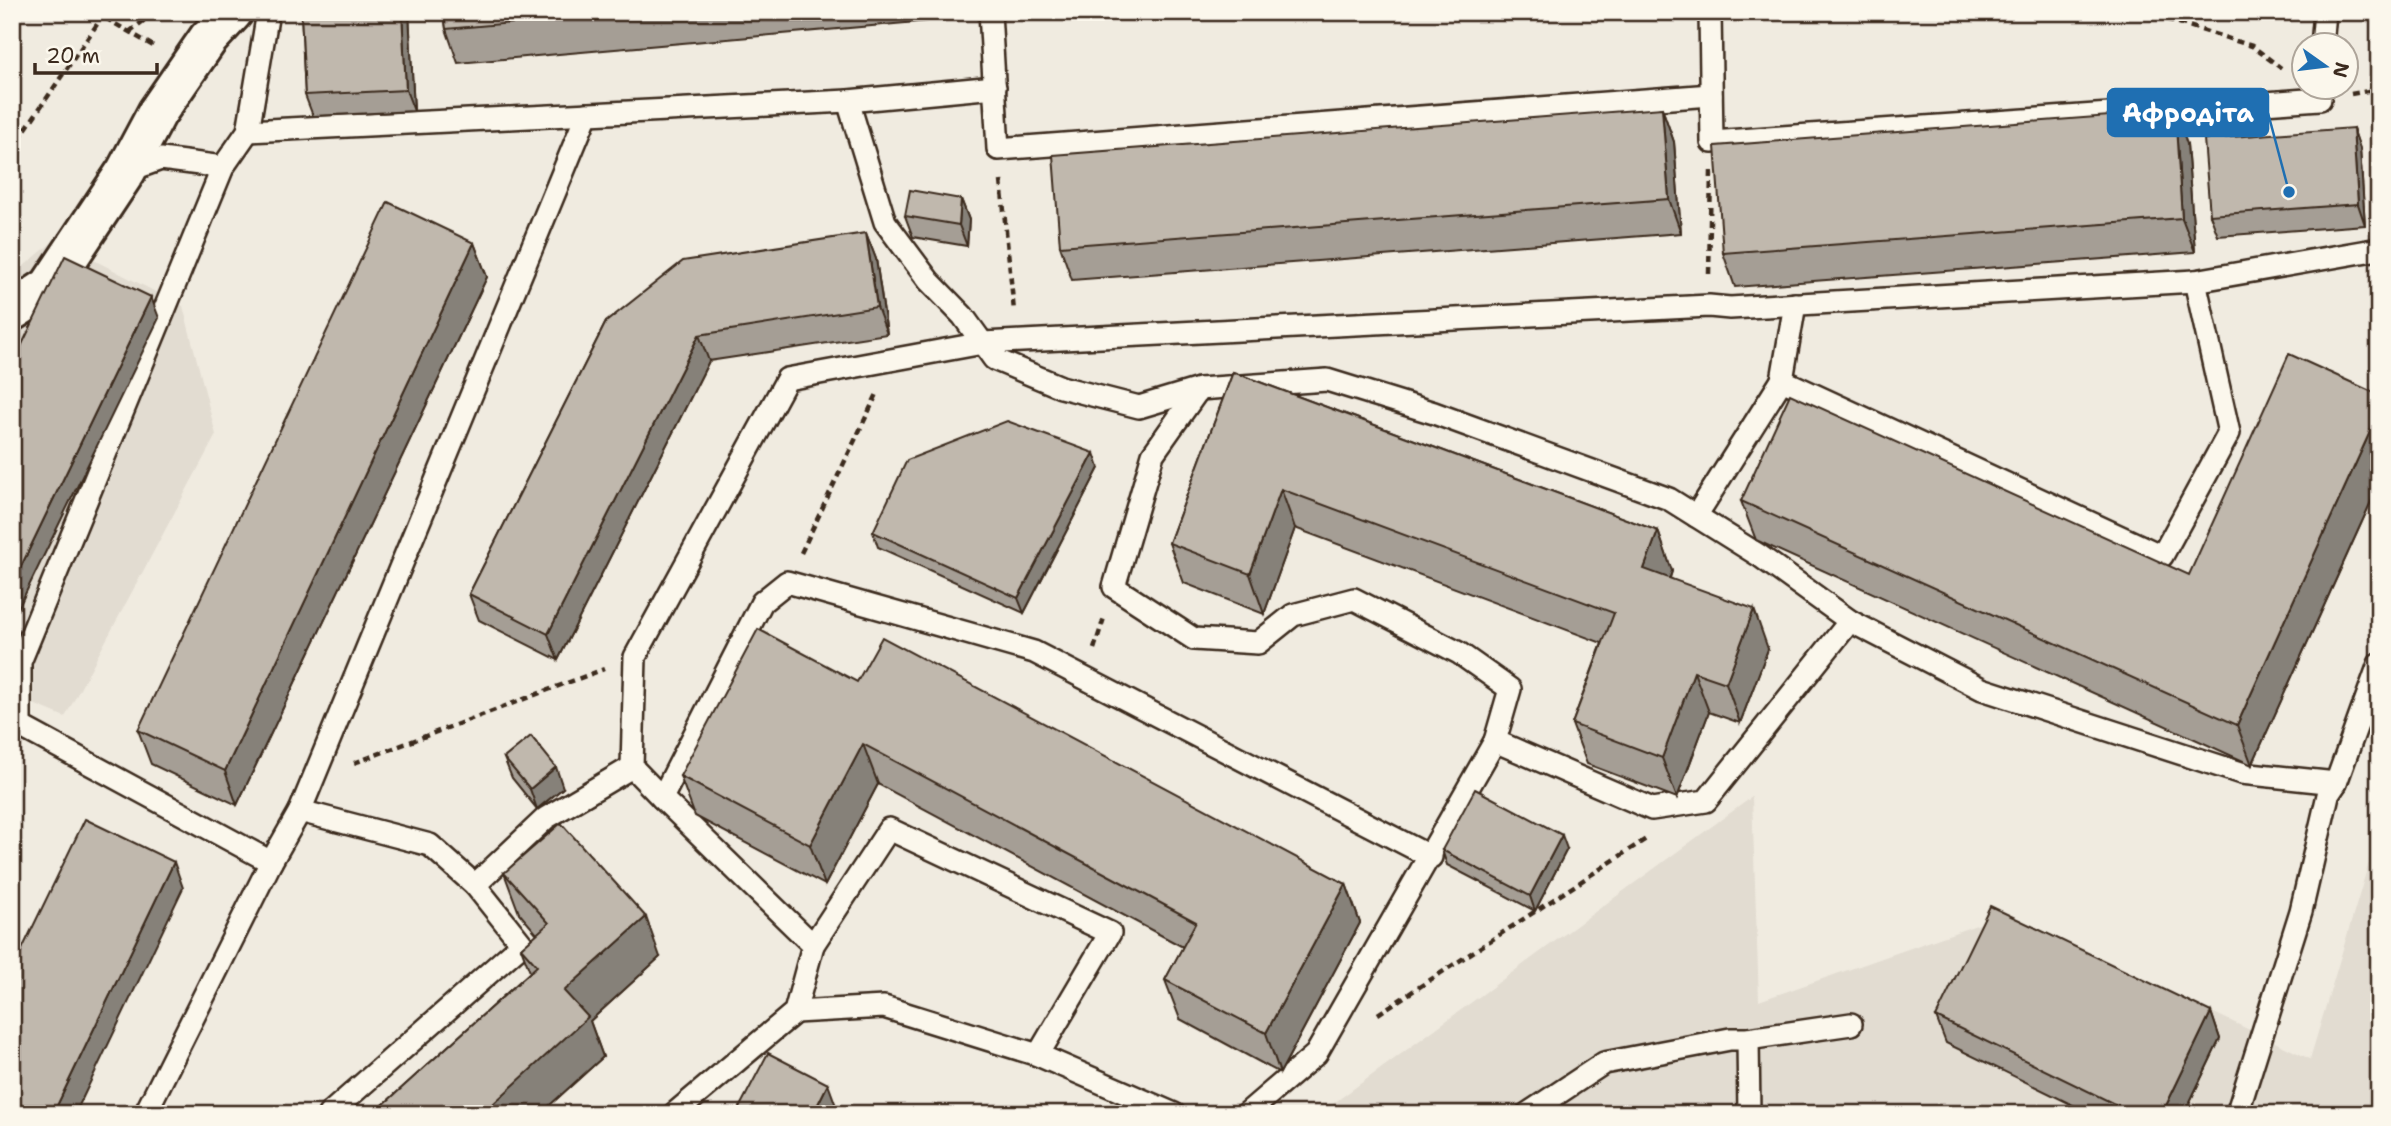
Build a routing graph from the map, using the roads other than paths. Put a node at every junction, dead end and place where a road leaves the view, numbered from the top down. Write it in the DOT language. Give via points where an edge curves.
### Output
graph roads {
  1 [pos="233,12"];
  2 [pos="268,12"];
  3 [pos="990,12"];
  4 [pos="1710,12"];
  5 [pos="2325,12"];
  6 [pos="2323,32"];
  7 [pos="995,87"];
  8 [pos="1711,95"];
  9 [pos="848,101"];
  10 [pos="2290,101"];
  11 [pos="587,114"];
  12 [pos="247,131"];
  13 [pos="223,167"];
  14 [pos="126,171"];
  15 [pos="2379,249"];
  16 [pos="2195,281"];
  17 [pos="1795,304"];
  18 [pos="12,311"];
  19 [pos="983,343"];
  20 [pos="1782,380"];
  21 [pos="1199,389"];
  22 [pos="1696,516"];
  23 [pos="1850,621"];
  24 [pos="2379,664"];
  25 [pos="16,727"];
  26 [pos="1494,741"];
  27 [pos="632,767"];
  28 [pos="2336,783"];
  29 [pos="662,798"];
  30 [pos="300,811"];
  31 [pos="1431,857"];
  32 [pos="271,862"];
  33 [pos="475,886"];
  34 [pos="813,945"];
  35 [pos="795,1012"];
  36 [pos="1851,1024"];
  37 [pos="1748,1039"];
  38 [pos="1038,1055"];
  39 [pos="145,1114"];
  40 [pos="329,1114"];
  41 [pos="674,1114"];
  42 [pos="1174,1114"];
  43 [pos="1247,1114"];
  44 [pos="1527,1114"];
  45 [pos="1749,1114"];
  46 [pos="2237,1114"];
  1 -- 14 [label="street" via="208,39 157,113"];
  2 -- 12 [label="lane"];
  3 -- 7 [label="lane"];
  4 -- 8 [label="lane"];
  5 -- 6 [label="lane"];
  7 -- 8 [label="lane" via="998,149"];
  7 -- 9 [label="lane"];
  8 -- 10 [label="lane" via="1712,142"];
  9 -- 11 [label="lane"];
  9 -- 19 [label="lane" via="885,222"];
  11 -- 12 [label="lane"];
  11 -- 30 [label="lane"];
  12 -- 13 [label="lane"];
  13 -- 14 [label="lane" via="161,159"];
  13 -- 25 [label="lane" via="20,662"];
  14 -- 18 [label="street" via="49,287"];
  15 -- 16 [label="lane"];
  16 -- 17 [label="lane"];
  16 -- 20 [label="lane" via="2229,433 2162,556"];
  17 -- 19 [label="lane"];
  17 -- 20 [label="lane"];
  19 -- 21 [label="lane" via="994,359 1061,387 1139,407"];
  19 -- 27 [label="lane" via="787,379 635,657"];
  20 -- 22 [label="lane"];
  21 -- 22 [label="lane" via="1327,380 1434,413 1669,499"];
  21 -- 26 [label="lane" via="1153,454 1114,587 1194,639 1258,643 1293,615 1354,598 1459,653 1510,690"];
  22 -- 23 [label="lane"];
  23 -- 26 [label="lane" via="1706,801 1652,808"];
  23 -- 28 [label="lane" via="1982,689 2241,774"];
  24 -- 28 [label="lane"];
  25 -- 32 [label="lane"];
  26 -- 31 [label="lane"];
  27 -- 29 [label="lane"];
  27 -- 33 [label="lane" via="546,818"];
  28 -- 46 [label="lane" via="2328,795 2301,911"];
  29 -- 31 [label="lane" via="762,602 787,582 1034,652"];
  29 -- 34 [label="lane"];
  30 -- 32 [label="lane"];
  30 -- 33 [label="lane" via="430,845"];
  31 -- 43 [label="lane" via="1316,1054"];
  32 -- 39 [label="lane"];
  33 -- 40 [label="lane" via="522,944"];
  34 -- 35 [label="lane"];
  34 -- 38 [label="lane" via="889,829 1110,933"];
  35 -- 38 [label="lane" via="884,1007"];
  35 -- 41 [label="lane"];
  36 -- 37 [label="lane"];
  37 -- 44 [label="lane" via="1604,1063"];
  37 -- 45 [label="lane"];
  38 -- 42 [label="lane"];
}
